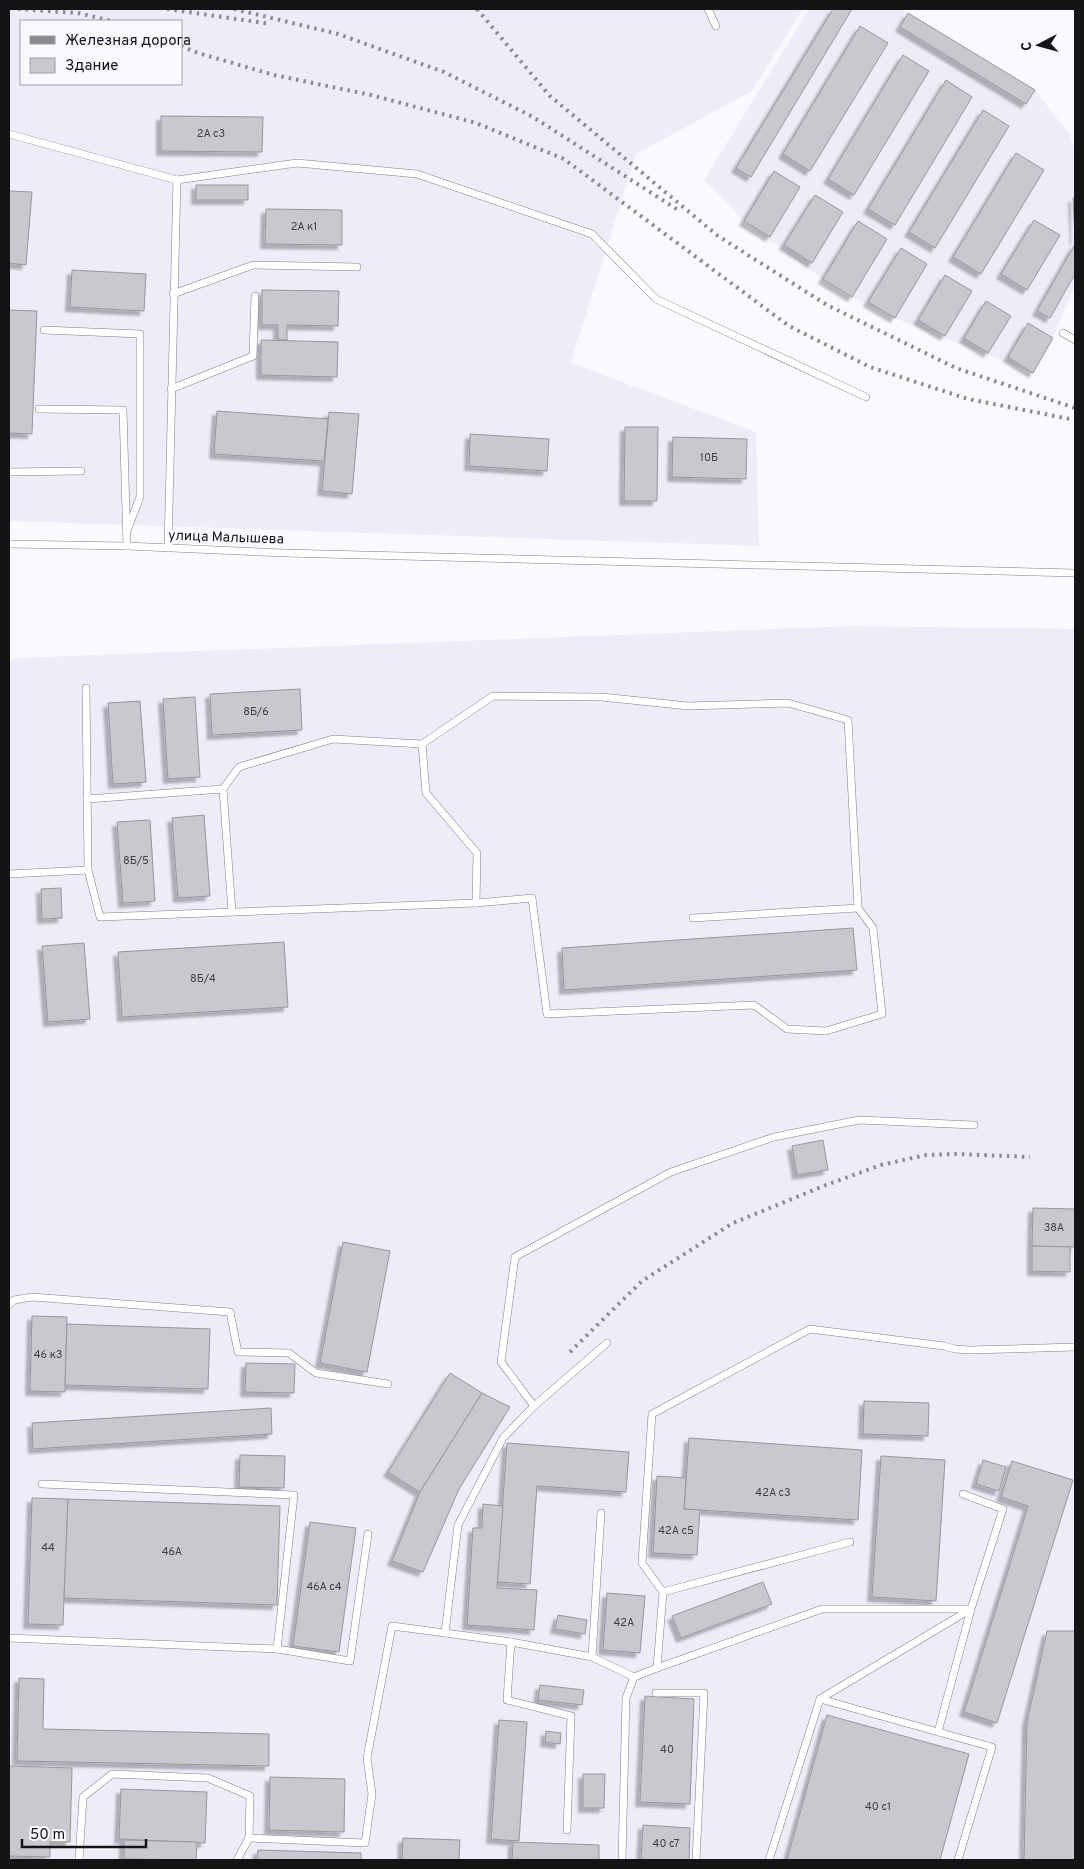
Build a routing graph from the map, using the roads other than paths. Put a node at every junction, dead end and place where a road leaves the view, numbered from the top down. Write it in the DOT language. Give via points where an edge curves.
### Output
graph roads {
  1 [pos="708,9"];
  2 [pos="716,26"];
  3 [pos="9,134"];
  4 [pos="177,180"];
  5 [pos="357,267"];
  6 [pos="173,294"];
  7 [pos="254,296"];
  8 [pos="44,330"];
  9 [pos="1063,333"];
  10 [pos="1075,340"];
  11 [pos="172,389"];
  12 [pos="866,397"];
  13 [pos="39,409"];
  14 [pos="9,472"];
  15 [pos="81,472"];
  16 [pos="127,531"];
  17 [pos="9,544"];
  18 [pos="128,546"];
  19 [pos="168,548"];
  20 [pos="1075,573"];
  21 [pos="86,688"];
  22 [pos="422,744"];
  23 [pos="223,789"];
  24 [pos="87,799"];
  25 [pos="88,870"];
  26 [pos="9,874"];
  27 [pos="476,903"];
  28 [pos="858,908"];
  29 [pos="232,912"];
  30 [pos="693,918"];
  31 [pos="974,1125"];
  32 [pos="9,1305"];
  33 [pos="607,1343"];
  34 [pos="1075,1347"];
  35 [pos="388,1384"];
  36 [pos="534,1406"];
  37 [pos="42,1484"];
  38 [pos="963,1494"];
  39 [pos="601,1513"];
  40 [pos="368,1534"];
  41 [pos="850,1542"];
  42 [pos="663,1592"];
  43 [pos="971,1609"];
  44 [pos="445,1633"];
  45 [pos="9,1638"];
  46 [pos="511,1642"];
  47 [pos="277,1649"];
  48 [pos="592,1657"];
  49 [pos="657,1668"];
  50 [pos="634,1678"];
  51 [pos="656,1693"];
  52 [pos="820,1699"];
  53 [pos="938,1732"];
  54 [pos="567,1830"];
  55 [pos="249,1838"];
  56 [pos="80,1860"];
  57 [pos="237,1860"];
  58 [pos="622,1860"];
  59 [pos="696,1860"];
  60 [pos="769,1860"];
  61 [pos="958,1860"];
  1 -- 2 [label="lane"];
  3 -- 4 [label="lane"];
  4 -- 6 [label="lane"];
  4 -- 12 [label="lane" via="297,163 417,174 592,234 656,299"];
  5 -- 6 [label="lane" via="253,265"];
  6 -- 11 [label="lane"];
  7 -- 11 [label="lane" via="253,356"];
  8 -- 16 [label="lane" via="140,334 140,497"];
  9 -- 10 [label="lane"];
  11 -- 19 [label="lane"];
  13 -- 16 [label="lane" via="123,410"];
  14 -- 15 [label="lane"];
  16 -- 18 [label="lane"];
  17 -- 18 [label="lane, улица Малышева"];
  18 -- 19 [label="lane, улица Малышева"];
  19 -- 20 [label="lane, улица Малышева"];
  21 -- 24 [label="lane"];
  22 -- 23 [label="lane" via="333,739 239,767"];
  22 -- 27 [label="lane" via="426,793 477,853"];
  22 -- 28 [label="lane" via="493,696 602,697 688,706 788,703 848,720"];
  23 -- 24 [label="lane"];
  23 -- 29 [label="lane"];
  24 -- 25 [label="lane"];
  25 -- 26 [label="lane"];
  25 -- 29 [label="lane" via="100,917"];
  27 -- 28 [label="lane" via="532,898 547,1014 754,1005 787,1030 826,1031 882,1014 873,928"];
  27 -- 29 [label="lane"];
  28 -- 30 [label="lane"];
  31 -- 36 [label="lane" via="859,1120 774,1137 671,1172 515,1257 501,1362"];
  32 -- 35 [label="lane" via="14,1300 32,1297 230,1312 238,1352 289,1353 316,1373"];
  33 -- 36 [label="lane"];
  34 -- 42 [label="lane" via="955,1349 810,1329 652,1414 642,1563"];
  36 -- 44 [label="lane" via="503,1438 458,1525"];
  37 -- 47 [label="lane" via="294,1494"];
  38 -- 43 [label="lane" via="1003,1509"];
  39 -- 48 [label="lane"];
  40 -- 47 [label="lane" via="350,1661"];
  41 -- 42 [label="lane"];
  42 -- 49 [label="lane"];
  43 -- 49 [label="lane" via="822,1609"];
  43 -- 52 [label="lane"];
  43 -- 53 [label="lane"];
  44 -- 46 [label="lane"];
  44 -- 55 [label="lane" via="392,1626 367,1758 372,1794 365,1843"];
  45 -- 47 [label="lane"];
  46 -- 48 [label="lane"];
  46 -- 54 [label="lane" via="506,1700 571,1716"];
  48 -- 50 [label="lane"];
  49 -- 50 [label="lane"];
  50 -- 58 [label="lane" via="626,1698"];
  51 -- 59 [label="lane" via="704,1693"];
  52 -- 53 [label="lane"];
  52 -- 60 [label="lane"];
  53 -- 61 [label="lane" via="992,1747"];
  55 -- 56 [label="lane" via="250,1796 208,1778 112,1774 83,1797"];
  55 -- 57 [label="lane"];
}
